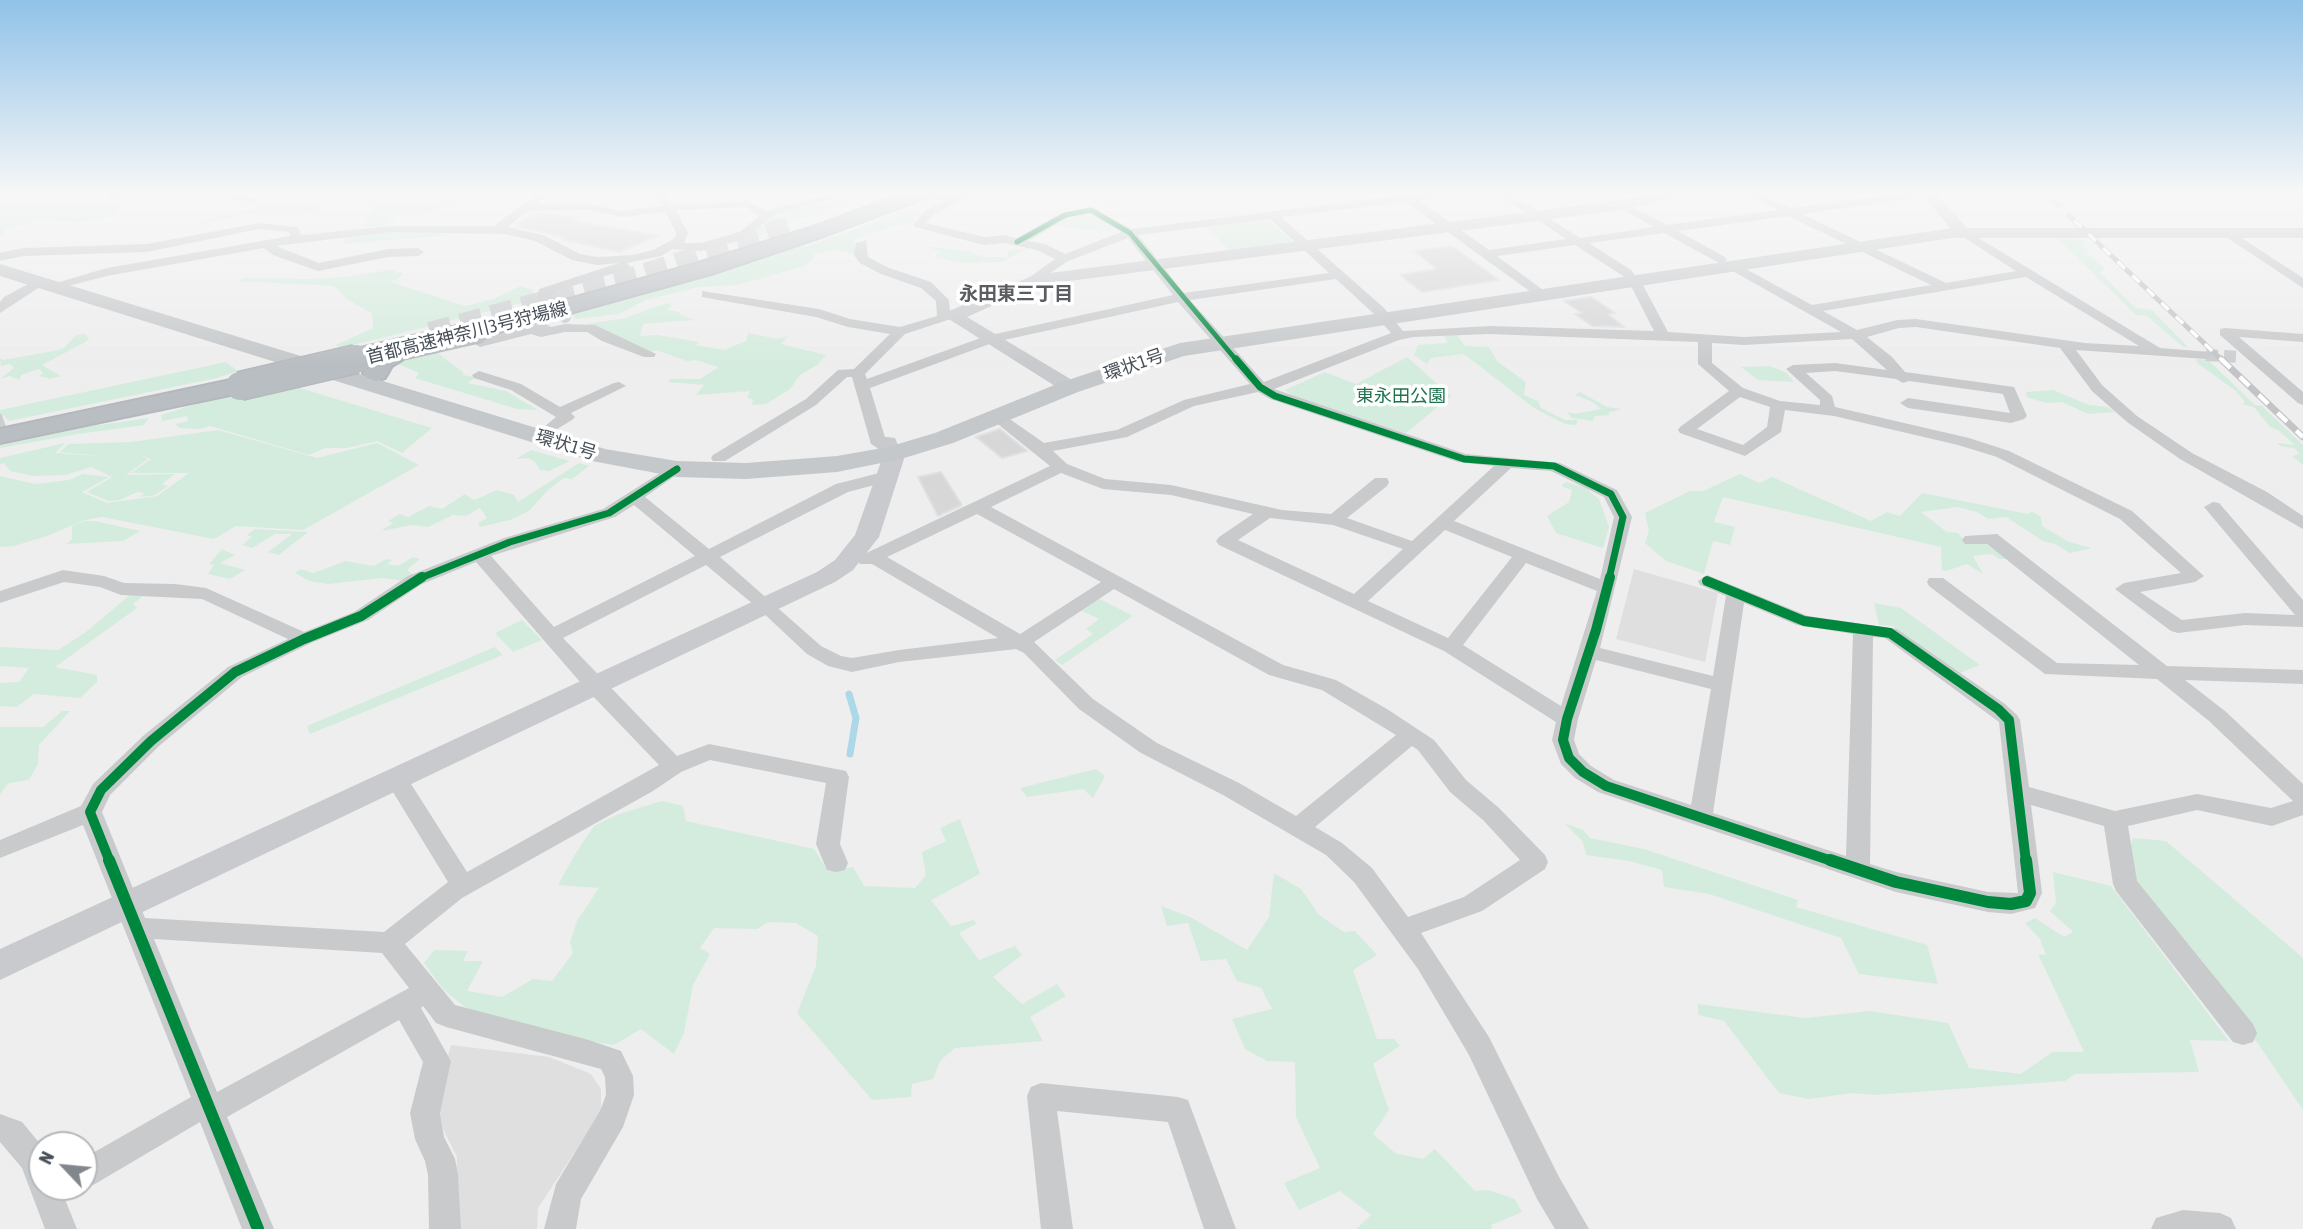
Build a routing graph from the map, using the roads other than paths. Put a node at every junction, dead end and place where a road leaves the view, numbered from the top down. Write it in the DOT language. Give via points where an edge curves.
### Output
graph roads {
  1 [pos="89,250"];
  2 [pos="231,250"];
  3 [pos="275,250"];
  4 [pos="563,250"];
  5 [pos="661,250"];
  6 [pos="736,250"];
  7 [pos="764,250"];
  8 [pos="861,250"];
  9 [pos="1048,250"];
  10 [pos="1085,250"];
  11 [pos="1143,250"];
  12 [pos="1258,250"];
  13 [pos="1310,250"];
  14 [pos="1481,250"];
  15 [pos="1512,250"];
  16 [pos="1592,250"];
  17 [pos="1704,250"];
  18 [pos="1812,250"];
  19 [pos="1868,250"];
  20 [pos="1991,250"];
  21 [pos="2253,250"];
  22 [pos="418,252"];
  23 [pos="1486,254"];
  24 [pos="0,258"];
  25 [pos="633,258"];
  26 [pos="1065,258"];
  27 [pos="1727,263"];
  28 [pos="1154,265"];
  29 [pos="0,271"];
  30 [pos="2026,273"];
  31 [pos="1338,275"];
  32 [pos="1631,277"];
  33 [pos="1034,280"];
  34 [pos="54,283"];
  35 [pos="2303,283"];
  36 [pos="1941,285"];
  37 [pos="1539,291"];
  38 [pos="707,294"];
  39 [pos="1181,298"];
  40 [pos="0,309"];
  41 [pos="1811,309"];
  42 [pos="948,317"];
  43 [pos="1389,322"];
  44 [pos="531,330"];
  45 [pos="900,331"];
  46 [pos="477,333"];
  47 [pos="1855,334"];
  48 [pos="1663,336"];
  49 [pos="2303,338"];
  50 [pos="991,339"];
  51 [pos="1705,339"];
  52 [pos="1219,340"];
  53 [pos="2064,344"];
  54 [pos="2159,352"];
  55 [pos="649,354"];
  56 [pos="393,355"];
  57 [pos="2206,355"];
  58 [pos="312,361"];
  59 [pos="351,364"];
  60 [pos="376,373"];
  61 [pos="479,375"];
  62 [pos="1902,375"];
  63 [pos="860,380"];
  64 [pos="1065,384"];
  65 [pos="620,386"];
  66 [pos="1260,387"];
  67 [pos="1738,391"];
  68 [pos="2303,400"];
  69 [pos="1908,403"];
  70 [pos="1778,405"];
  71 [pos="1828,410"];
  72 [pos="999,418"];
  73 [pos="556,420"];
  74 [pos="1901,428"];
  75 [pos="5,432"];
  76 [pos="1041,448"];
  77 [pos="886,454"];
  78 [pos="719,458"];
  79 [pos="1509,461"];
  80 [pos="1061,467"];
  81 [pos="677,469"];
  82 [pos="1381,482"];
  83 [pos="635,497"];
  84 [pos="978,507"];
  85 [pos="2213,507"];
  86 [pos="1267,512"];
  87 [pos="1335,520"];
  88 [pos="1443,523"];
  89 [pos="2303,524"];
  90 [pos="1971,540"];
  91 [pos="1416,548"];
  92 [pos="479,554"];
  93 [pos="1523,555"];
  94 [pos="707,556"];
  95 [pos="875,558"];
  96 [pos="844,565"];
  97 [pos="1707,581"];
  98 [pos="1113,582"];
  99 [pos="1936,582"];
  100 [pos="1606,588"];
  101 [pos="1736,593"];
  102 [pos="0,597"];
  103 [pos="1357,601"];
  104 [pos="766,605"];
  105 [pos="2301,620"];
  106 [pos="1863,630"];
  107 [pos="551,636"];
  108 [pos="304,639"];
  109 [pos="1021,642"];
  110 [pos="1451,647"];
  111 [pos="1589,652"];
  112 [pos="2164,673"];
  113 [pos="2303,677"];
  114 [pos="594,685"];
  115 [pos="1721,685"];
  116 [pos="1567,719"];
  117 [pos="1410,735"];
  118 [pos="673,766"];
  119 [pos="396,779"];
  120 [pos="2019,793"];
  121 [pos="2303,797"];
  122 [pos="2303,806"];
  123 [pos="90,812"];
  124 [pos="1701,817"];
  125 [pos="2115,820"];
  126 [pos="1297,828"];
  127 [pos="0,849"];
  128 [pos="836,863"];
  129 [pos="1858,870"];
  130 [pos="462,885"];
  131 [pos="132,916"];
  132 [pos="1403,929"];
  133 [pos="389,943"];
  134 [pos="0,965"];
  135 [pos="415,998"];
  136 [pos="2243,1033"];
  137 [pos="209,1107"];
  138 [pos="0,1128"];
  139 [pos="28,1152"];
  140 [pos="98,1166"];
  141 [pos="53,1201"];
  142 [pos="61,1229"];
  143 [pos="258,1229"];
  144 [pos="444,1229"];
  145 [pos="560,1229"];
  146 [pos="1057,1229"];
  147 [pos="1220,1229"];
  148 [pos="1573,1229"];
  149 [pos="2167,1229"];
  150 [pos="2220,1229"];
  1 -- 24 [label="street"];
  2 -- 34 [label="street"];
  3 -- 22 [label="street" via="318,267"];
  4 -- 25 [label="street" via="597,261"];
  5 -- 25 [label="street"];
  6 -- 46 [label="highway, 首都高速神奈川3号狩場線"];
  7 -- 46 [label="highway, 首都高速神奈川3号狩場線"];
  8 -- 42 [label="street" via="864,260 926,285 942,300"];
  9 -- 26 [label="street"];
  10 -- 26 [label="street"];
  11 -- 28 [label="street"];
  12 -- 28 [label="street"];
  13 -- 31 [label="street"];
  14 -- 23 [label="street"];
  15 -- 23 [label="street"];
  16 -- 32 [label="street"];
  17 -- 27 [label="street"];
  18 -- 27 [label="main road, 環状1号"];
  19 -- 36 [label="street"];
  20 -- 30 [label="street"];
  21 -- 35 [label="street"];
  23 -- 37 [label="street"];
  24 -- 34 [label="main road"];
  25 -- 44 [label="street, bridge" via="608,272 544,292 567,320"];
  26 -- 33 [label="street"];
  27 -- 32 [label="main road, 環状1号"];
  27 -- 41 [label="street"];
  28 -- 33 [label="street"];
  28 -- 39 [label="street"];
  29 -- 34 [label="main road"];
  30 -- 36 [label="street"];
  30 -- 54 [label="street"];
  31 -- 39 [label="street"];
  31 -- 43 [label="street"];
  32 -- 37 [label="main road, 環状1号"];
  32 -- 48 [label="street"];
  33 -- 42 [label="street"];
  34 -- 40 [label="street" via="9,300"];
  34 -- 58 [label="main road"];
  36 -- 41 [label="street"];
  37 -- 43 [label="main road, 環状1号"];
  38 -- 45 [label="street"];
  39 -- 50 [label="street"];
  39 -- 52 [label="street"];
  41 -- 47 [label="street"];
  42 -- 45 [label="street"];
  42 -- 50 [label="street"];
  43 -- 48 [label="street"];
  43 -- 52 [label="main road, 環状1号"];
  43 -- 66 [label="street" via="1310,371"];
  44 -- 46 [label="street"];
  44 -- 55 [label="street" via="590,328"];
  45 -- 63 [label="street"];
  46 -- 75 [label="highway, 首都高速神奈川3号狩場線, bridge"];
  47 -- 51 [label="street"];
  47 -- 53 [label="street" via="1916,323"];
  47 -- 62 [label="street"];
  48 -- 51 [label="street"];
  49 -- 68 [label="street" via="2225,332 2246,357"];
  50 -- 63 [label="street"];
  50 -- 64 [label="street"];
  51 -- 67 [label="street" via="1705,364"];
  52 -- 64 [label="main road, 環状1号"];
  52 -- 66 [label="street"];
  53 -- 54 [label="street"];
  53 -- 89 [label="street" via="2097,388 2132,419"];
  54 -- 57 [label="street"];
  56 -- 59 [label="highway"];
  56 -- 59 [label="highway" via="433,338"];
  56 -- 60 [label="highway"];
  58 -- 59 [label="highway"];
  59 -- 60 [label="main road, 環状1号"];
  59 -- 81 [label="main road, 環状1号" via="601,456"];
  60 -- 73 [label="main road, 環状1号"];
  61 -- 73 [label="street" via="516,387"];
  62 -- 69 [label="street"];
  62 -- 69 [label="street" via="2009,390 2020,416"];
  62 -- 71 [label="street" via="1835,367 1793,369 1827,399"];
  63 -- 77 [label="street"];
  63 -- 78 [label="street" via="843,373 811,402"];
  64 -- 72 [label="main road, 環状1号"];
  64 -- 77 [label="main road, 環状1号"];
  65 -- 73 [label="street"];
  66 -- 76 [label="street" via="1202,399 1121,433"];
  66 -- 79 [label="street" via="1464,459"];
  67 -- 70 [label="street"];
  67 -- 70 [label="street" via="1686,430 1745,451 1775,429"];
  69 -- 74 [label="street"];
  70 -- 71 [label="street"];
  71 -- 74 [label="street"];
  72 -- 76 [label="street"];
  72 -- 77 [label="main road, 環状1号"];
  73 -- 78 [label="main road, 環状1号" via="634,449"];
  74 -- 105 [label="street" via="2003,454 2126,514 2195,576 2124,589 2178,627 2245,619"];
  76 -- 80 [label="street"];
  77 -- 78 [label="main road, 環状1号"];
  77 -- 81 [label="main road, 環状1号" via="782,469"];
  77 -- 94 [label="street" via="842,488"];
  77 -- 96 [label="street" via="867,537"];
  79 -- 88 [label="street"];
  79 -- 100 [label="street" via="1554,466 1611,494 1623,517"];
  80 -- 84 [label="street"];
  80 -- 86 [label="street" via="1103,484 1171,490"];
  81 -- 83 [label="street"];
  82 -- 87 [label="street"];
  83 -- 92 [label="street" via="610,513"];
  83 -- 94 [label="street"];
  84 -- 95 [label="street"];
  84 -- 98 [label="street"];
  85 -- 105 [label="street"];
  86 -- 87 [label="street"];
  86 -- 103 [label="street" via="1225,541"];
  87 -- 91 [label="street"];
  88 -- 91 [label="street"];
  88 -- 93 [label="street"];
  90 -- 112 [label="street" via="1990,538"];
  91 -- 103 [label="street"];
  92 -- 107 [label="street"];
  92 -- 108 [label="street" via="415,580 361,616"];
  93 -- 100 [label="street"];
  93 -- 110 [label="street"];
  94 -- 104 [label="street"];
  94 -- 107 [label="street"];
  95 -- 96 [label="street"];
  95 -- 109 [label="street"];
  96 -- 104 [label="street"];
  97 -- 101 [label="street"];
  98 -- 109 [label="street"];
  98 -- 117 [label="street" via="1276,670 1329,685"];
  99 -- 112 [label="street" via="2052,669"];
  100 -- 111 [label="street"];
  101 -- 106 [label="street" via="1804,621"];
  101 -- 115 [label="street"];
  102 -- 108 [label="street" via="63,576 121,589 206,594"];
  103 -- 110 [label="street"];
  104 -- 109 [label="street" via="814,650 852,665"];
  104 -- 114 [label="street"];
  106 -- 120 [label="street" via="1890,633 2009,720"];
  106 -- 129 [label="street"];
  107 -- 114 [label="street"];
  108 -- 123 [label="street" via="235,672 178,716 101,790"];
  109 -- 126 [label="street" via="1086,704 1149,748"];
  110 -- 116 [label="street"];
  111 -- 115 [label="street"];
  111 -- 116 [label="street"];
  112 -- 113 [label="street"];
  112 -- 121 [label="street"];
  114 -- 118 [label="street"];
  114 -- 119 [label="street"];
  115 -- 124 [label="street"];
  116 -- 124 [label="street" via="1563,740 1569,758 1583,772 1606,786"];
  117 -- 126 [label="street"];
  117 -- 132 [label="street" via="1426,745 1458,786 1536,862 1473,904"];
  118 -- 128 [label="street" via="709,752 838,777 828,844"];
  118 -- 130 [label="street"];
  119 -- 130 [label="street"];
  119 -- 131 [label="street"];
  120 -- 125 [label="street"];
  120 -- 129 [label="street" via="2030,894 2026,901 1988,902"];
  122 -- 125 [label="street" via="2272,817 2197,802"];
  123 -- 127 [label="street"];
  123 -- 131 [label="street"];
  124 -- 129 [label="street"];
  125 -- 136 [label="street" via="2125,884"];
  126 -- 132 [label="street" via="1334,849 1363,874"];
  130 -- 133 [label="street"];
  131 -- 133 [label="street"];
  131 -- 134 [label="street"];
  131 -- 137 [label="street"];
  132 -- 148 [label="street" via="1479,1046 1548,1188"];
  133 -- 135 [label="street"];
  135 -- 137 [label="street"];
  135 -- 144 [label="street" via="437,1061 425,1113 443,1175"];
  135 -- 145 [label="street" via="446,1015 611,1060 619,1076 620,1095 613,1117 567,1195"];
  137 -- 140 [label="street"];
  137 -- 143 [label="street"];
  138 -- 139 [label="street" via="12,1132"];
  141 -- 142 [label="street"];
  146 -- 147 [label="street" via="1041,1096 1178,1110"];
  149 -- 150 [label="street"];
}
